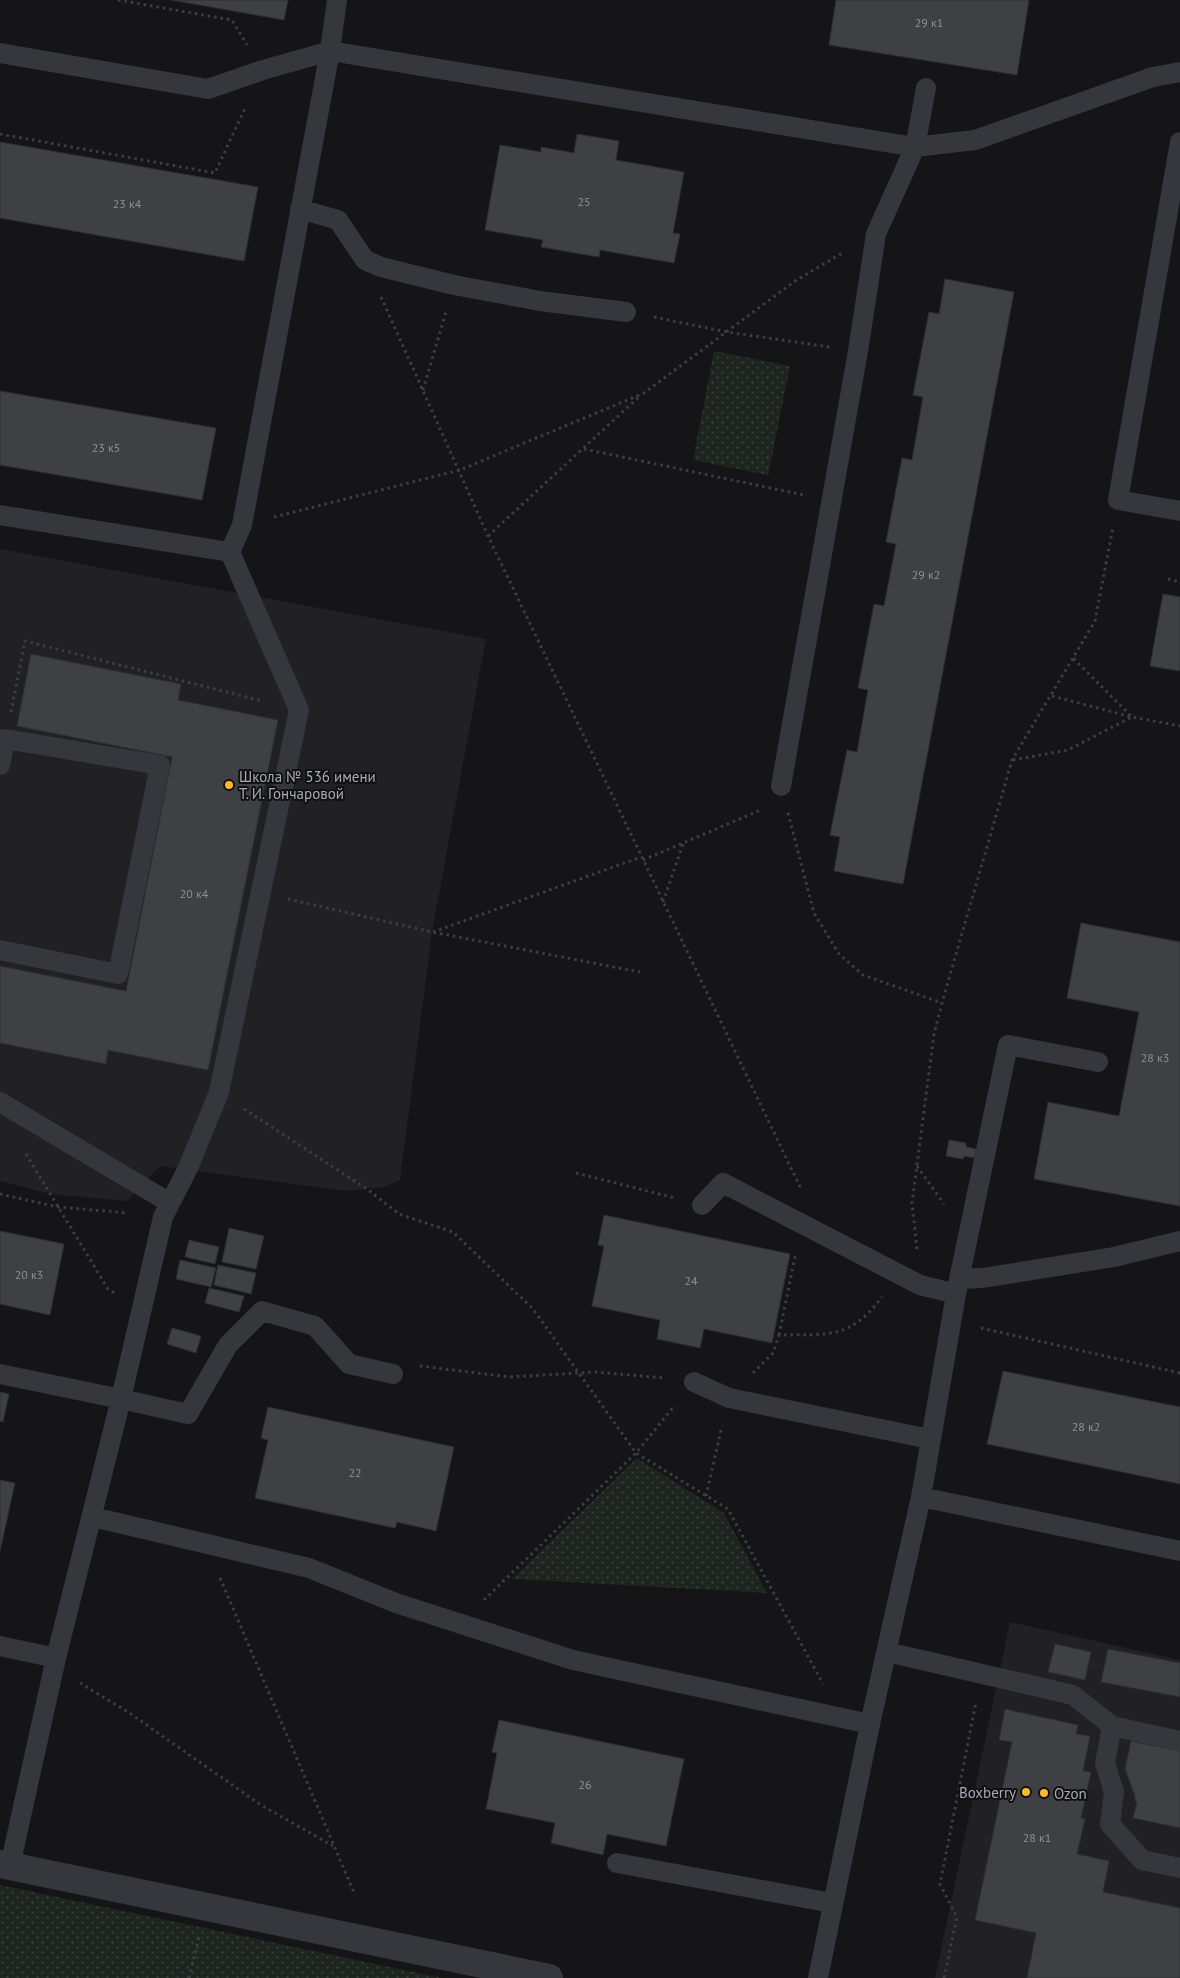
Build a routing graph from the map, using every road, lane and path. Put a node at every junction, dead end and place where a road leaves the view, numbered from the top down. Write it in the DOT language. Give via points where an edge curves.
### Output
graph roads {
  1 [pos="336,0"];
  2 [pos="330,51"];
  3 [pos="0,53"];
  4 [pos="1180,72"];
  5 [pos="926,88"];
  6 [pos="1180,142"];
  7 [pos="915,146"];
  8 [pos="300,209"];
  9 [pos="876,234"];
  10 [pos="364,260"];
  11 [pos="454,285"];
  12 [pos="626,312"];
  13 [pos="727,332"];
  14 [pos="858,351"];
  15 [pos="423,391"];
  16 [pos="644,393"];
  17 [pos="584,449"];
  18 [pos="460,470"];
  19 [pos="1118,500"];
  20 [pos="831,501"];
  21 [pos="1180,511"];
  22 [pos="0,515"];
  23 [pos="242,525"];
  24 [pos="488,536"];
  25 [pos="230,552"];
  26 [pos="1168,579"];
  27 [pos="1180,582"];
  28 [pos="1073,658"];
  29 [pos="1051,696"];
  30 [pos="300,710"];
  31 [pos="1132,717"];
  32 [pos="1180,726"];
  33 [pos="5,739"];
  34 [pos="1012,760"];
  35 [pos="0,765"];
  36 [pos="783,793"];
  37 [pos="683,843"];
  38 [pos="642,859"];
  39 [pos="261,893"];
  40 [pos="663,902"];
  41 [pos="432,932"];
  42 [pos="0,950"];
  43 [pos="640,972"];
  44 [pos="942,1003"];
  45 [pos="1098,1062"];
  46 [pos="219,1092"];
  47 [pos="1,1103"];
  48 [pos="917,1165"];
  49 [pos="576,1173"];
  50 [pos="0,1194"];
  51 [pos="702,1205"];
  52 [pos="58,1207"];
  53 [pos="167,1210"];
  54 [pos="802,1223"];
  55 [pos="968,1237"];
  56 [pos="1180,1241"];
  57 [pos="900,1274"];
  58 [pos="920,1285"];
  59 [pos="958,1286"];
  60 [pos="143,1311"];
  61 [pos="951,1322"];
  62 [pos="780,1335"];
  63 [pos="578,1373"];
  64 [pos="1180,1373"];
  65 [pos="0,1374"];
  66 [pos="393,1374"];
  67 [pos="694,1382"];
  68 [pos="729,1398"];
  69 [pos="121,1399"];
  70 [pos="930,1439"];
  71 [pos="636,1453"];
  72 [pos="706,1496"];
  73 [pos="921,1497"];
  74 [pos="93,1517"];
  75 [pos="206,1543"];
  76 [pos="1180,1551"];
  77 [pos="460,1624"];
  78 [pos="0,1646"];
  79 [pos="888,1652"];
  80 [pos="56,1658"];
  81 [pos="982,1674"];
  82 [pos="841,1716"];
  83 [pos="870,1724"];
  84 [pos="1112,1726"];
  85 [pos="1180,1741"];
  86 [pos="334,1846"];
  87 [pos="617,1863"];
  88 [pos="5,1865"];
  89 [pos="1180,1868"];
  90 [pos="355,1895"];
  91 [pos="832,1903"];
  92 [pos="199,1936"];
  93 [pos="189,1978"];
  94 [pos="549,1978"];
  95 [pos="818,1978"];
  96 [pos="944,1978"];
  1 -- 2 [label="lane"];
  2 -- 3 [label="lane" via="208,89"];
  2 -- 7 [label="lane"];
  2 -- 8 [label="lane"];
  4 -- 7 [label="lane" via="1153,77 975,140"];
  5 -- 7 [label="lane"];
  6 -- 19 [label="lane"];
  7 -- 9 [label="lane"];
  8 -- 10 [label="lane" via="338,220"];
  8 -- 23 [label="lane"];
  9 -- 13 [label="path" via="794,281"];
  9 -- 14 [label="lane"];
  10 -- 11 [label="lane"];
  10 -- 15 [label="path"];
  11 -- 12 [label="lane"];
  11 -- 15 [label="path"];
  12 -- 13 [label="path"];
  13 -- 14 [label="path"];
  13 -- 16 [label="path"];
  14 -- 20 [label="lane"];
  15 -- 18 [label="path"];
  16 -- 17 [label="path"];
  16 -- 18 [label="path"];
  17 -- 20 [label="path"];
  17 -- 24 [label="path"];
  18 -- 23 [label="path"];
  18 -- 24 [label="path"];
  19 -- 21 [label="lane"];
  19 -- 28 [label="path" via="1095,621"];
  20 -- 36 [label="lane"];
  22 -- 25 [label="lane"];
  23 -- 25 [label="lane"];
  24 -- 38 [label="path"];
  25 -- 30 [label="lane"];
  26 -- 27 [label="path"];
  28 -- 29 [label="path"];
  28 -- 31 [label="path"];
  29 -- 31 [label="path"];
  29 -- 34 [label="path"];
  30 -- 33 [label="path" via="25,642"];
  30 -- 39 [label="lane"];
  31 -- 32 [label="path"];
  31 -- 34 [label="path" via="1068,750"];
  33 -- 35 [label="lane"];
  33 -- 42 [label="lane" via="160,765 118,974"];
  34 -- 44 [label="path"];
  36 -- 37 [label="path"];
  36 -- 44 [label="path" via="814,913 839,954 863,975"];
  37 -- 38 [label="path"];
  37 -- 40 [label="path"];
  38 -- 40 [label="path"];
  38 -- 41 [label="path"];
  39 -- 41 [label="path"];
  39 -- 46 [label="lane"];
  40 -- 54 [label="path" via="807,1203"];
  41 -- 43 [label="path"];
  44 -- 48 [label="path" via="934,1034"];
  45 -- 55 [label="lane" via="1008,1045"];
  46 -- 53 [label="lane"];
  46 -- 63 [label="path" via="367,1189 399,1214 453,1232 533,1309"];
  47 -- 52 [label="path" via="12,1129"];
  47 -- 53 [label="lane"];
  48 -- 55 [label="path"];
  48 -- 58 [label="path" via="912,1203"];
  49 -- 51 [label="path"];
  50 -- 52 [label="path"];
  51 -- 54 [label="lane" via="724,1183"];
  52 -- 53 [label="path"];
  52 -- 60 [label="path" via="108,1289"];
  53 -- 60 [label="lane"];
  54 -- 57 [label="lane"];
  54 -- 62 [label="path"];
  55 -- 59 [label="lane"];
  56 -- 59 [label="lane" via="1114,1257 983,1278"];
  57 -- 58 [label="lane"];
  57 -- 62 [label="path" via="878,1303 848,1329 832,1334"];
  58 -- 59 [label="lane"];
  59 -- 61 [label="lane"];
  60 -- 69 [label="lane"];
  61 -- 64 [label="path"];
  61 -- 70 [label="lane"];
  62 -- 68 [label="path" via="773,1353"];
  63 -- 66 [label="path" via="510,1377 411,1365"];
  63 -- 67 [label="path"];
  63 -- 71 [label="path"];
  65 -- 69 [label="lane"];
  66 -- 69 [label="lane" via="349,1364 315,1326 262,1312 228,1345 188,1414"];
  67 -- 68 [label="lane"];
  67 -- 71 [label="path"];
  68 -- 70 [label="lane"];
  68 -- 72 [label="path"];
  69 -- 74 [label="lane"];
  70 -- 73 [label="lane"];
  71 -- 72 [label="path"];
  71 -- 77 [label="path"];
  72 -- 82 [label="path" via="728,1509"];
  73 -- 76 [label="lane"];
  73 -- 79 [label="lane"];
  74 -- 75 [label="lane"];
  74 -- 80 [label="lane"];
  75 -- 77 [label="lane" via="309,1568 396,1603"];
  75 -- 86 [label="path"];
  77 -- 82 [label="lane" via="573,1660"];
  78 -- 80 [label="lane"];
  79 -- 81 [label="lane"];
  79 -- 83 [label="lane"];
  80 -- 86 [label="path" via="70,1677 128,1712 261,1805"];
  80 -- 88 [label="lane"];
  81 -- 84 [label="lane" via="1073,1695"];
  81 -- 96 [label="path" via="940,1884 956,1917"];
  82 -- 83 [label="lane"];
  83 -- 91 [label="lane"];
  84 -- 85 [label="lane"];
  84 -- 89 [label="lane" via="1105,1763 1114,1792 1110,1824 1142,1860"];
  86 -- 90 [label="path"];
  87 -- 91 [label="lane"];
  88 -- 94 [label="street"];
  91 -- 95 [label="lane"];
  92 -- 93 [label="path"];
}
